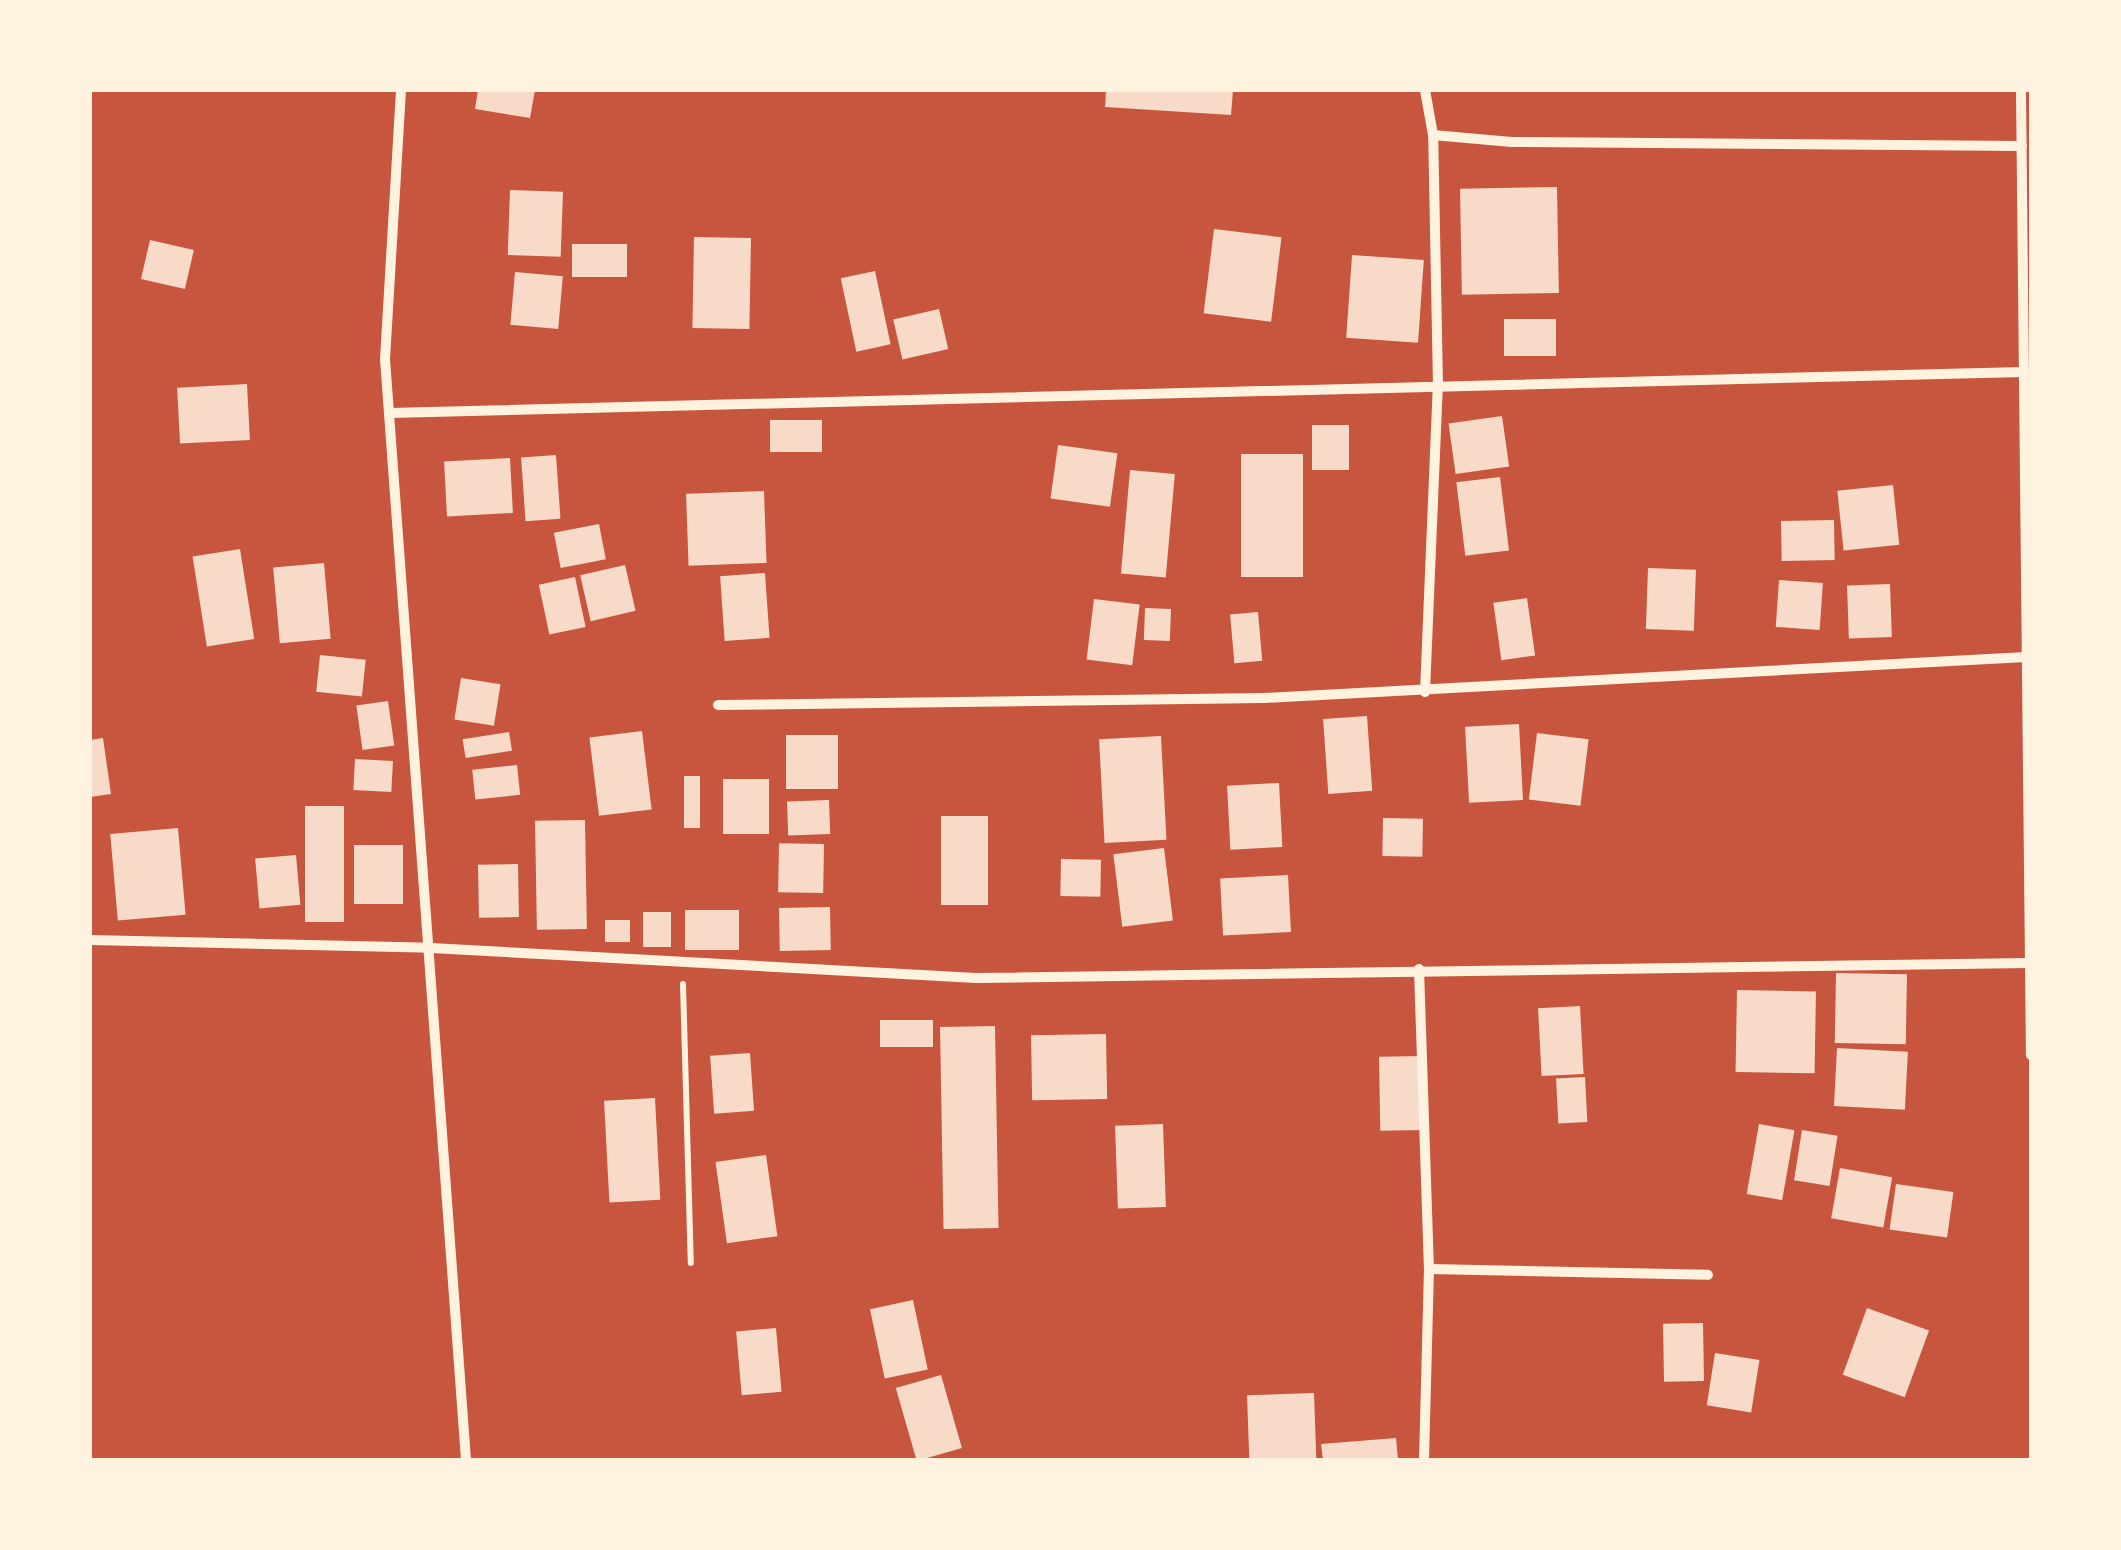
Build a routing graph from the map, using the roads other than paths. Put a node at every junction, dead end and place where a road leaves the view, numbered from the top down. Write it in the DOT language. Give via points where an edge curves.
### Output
graph roads {
  1 [pos="401,90"];
  2 [pos="1425,90"];
  3 [pos="2021,90"];
  4 [pos="1433,135"];
  5 [pos="2022,146"];
  6 [pos="2023,372"];
  7 [pos="1438,386"];
  8 [pos="390,412"];
  9 [pos="2026,657"];
  10 [pos="1425,692"];
  11 [pos="718,705"];
  12 [pos="90,940"];
  13 [pos="430,948"];
  14 [pos="2029,964"];
  15 [pos="1419,968"];
  16 [pos="2031,1055"];
  17 [pos="1430,1268"];
  18 [pos="1708,1275"];
  19 [pos="466,1460"];
  20 [pos="1424,1460"];
  1 -- 8 [label="street" via="385,359"];
  2 -- 4 [label="street"];
  3 -- 5 [label="street"];
  4 -- 5 [label="street" via="1512,142"];
  4 -- 7 [label="street"];
  5 -- 6 [label="street"];
  6 -- 7 [label="street"];
  6 -- 9 [label="street"];
  7 -- 8 [label="street"];
  7 -- 10 [label="street"];
  8 -- 13 [label="street"];
  9 -- 10 [label="street"];
  9 -- 14 [label="street"];
  10 -- 11 [label="street"];
  12 -- 13 [label="street"];
  13 -- 15 [label="street" via="976,978"];
  13 -- 19 [label="street"];
  14 -- 15 [label="street"];
  14 -- 16 [label="street"];
  15 -- 17 [label="street"];
  17 -- 18 [label="street"];
  17 -- 20 [label="street"];
}
